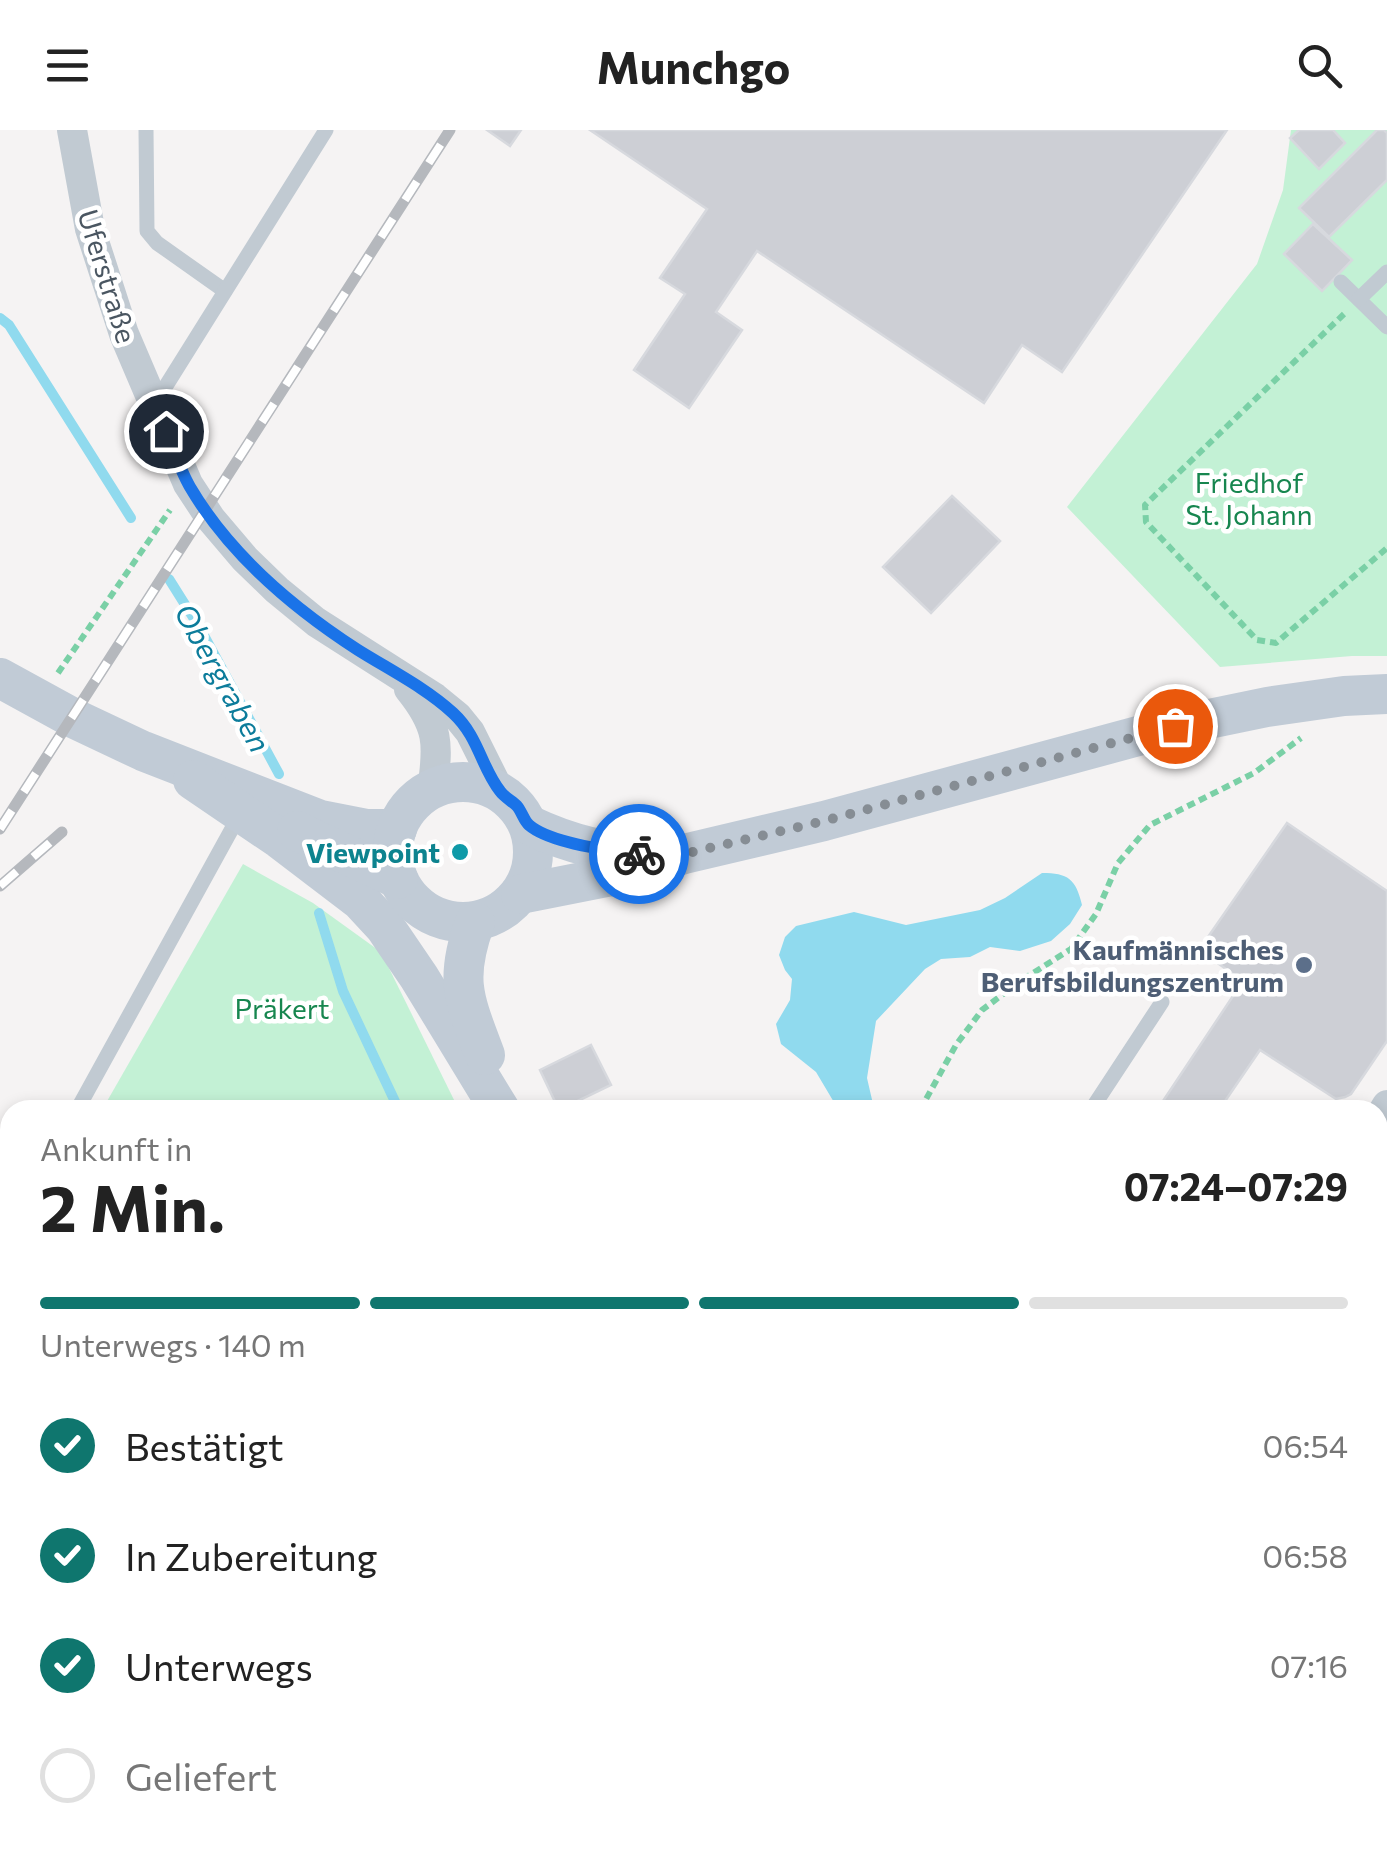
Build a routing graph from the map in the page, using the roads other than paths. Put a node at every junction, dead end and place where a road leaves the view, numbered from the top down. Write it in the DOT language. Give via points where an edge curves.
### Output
graph roads {
  1 [pos="72,130"];
  2 [pos="146,130"];
  3 [pos="326,130"];
  4 [pos="1387,272"];
  5 [pos="1341,282"];
  6 [pos="225,292"];
  7 [pos="1359,299"];
  8 [pos="1387,327"];
  9 [pos="154,405"];
  10 [pos="398,675"];
  11 [pos="16,686"];
  12 [pos="1387,694"];
  13 [pos="143,751"];
  14 [pos="193,780"];
  15 [pos="432,790"];
  16 [pos="500,792"];
  17 [pos="241,812"];
  18 [pos="529,825"];
  19 [pos="396,828"];
  20 [pos="684,854"];
  21 [pos="398,880"];
  22 [pos="521,894"];
  23 [pos="458,920"];
  24 [pos="1162,1002"];
  25 [pos="83,1100"];
  26 [pos="497,1100"];
  27 [pos="500,1100"];
  28 [pos="1098,1100"];
  1 -- 9 [label="street, Uferstraße" via="90,229"];
  2 -- 6 [label="lane" via="148,231"];
  3 -- 6 [label="lane"];
  4 -- 7 [label="lane"];
  5 -- 7 [label="lane"];
  6 -- 9 [label="lane"];
  7 -- 8 [label="lane"];
  9 -- 10 [label="street, Uferstraße" via="188,484 245,558 316,622"];
  10 -- 15 [label="street, Uferstraße" via="427,710 435,735"];
  10 -- 16 [label="street, Uferstraße" via="470,732"];
  11 -- 13 [label="main road"];
  12 -- 20 [label="main road" via="1267,706 1175,726"];
  13 -- 14 [label="main road"];
  13 -- 19 [label="main road" via="320,820"];
  14 -- 17 [label="main road"];
  14 -- 21 [label="main road"];
  15 -- 16 [label="main road" via="473,782"];
  15 -- 19 [label="main road"];
  16 -- 18 [label="main road"];
  17 -- 25 [label="lane"];
  17 -- 26 [label="main road" via="360,900 385,927"];
  18 -- 20 [label="main road" via="595,849"];
  18 -- 22 [label="main road" via="534,849"];
  19 -- 21 [label="main road"];
  20 -- 22 [label="main road"];
  21 -- 23 [label="main road" via="432,916"];
  22 -- 23 [label="main road" via="492,916"];
  23 -- 27 [label="main road" via="464,992"];
  24 -- 28 [label="lane"];
}
